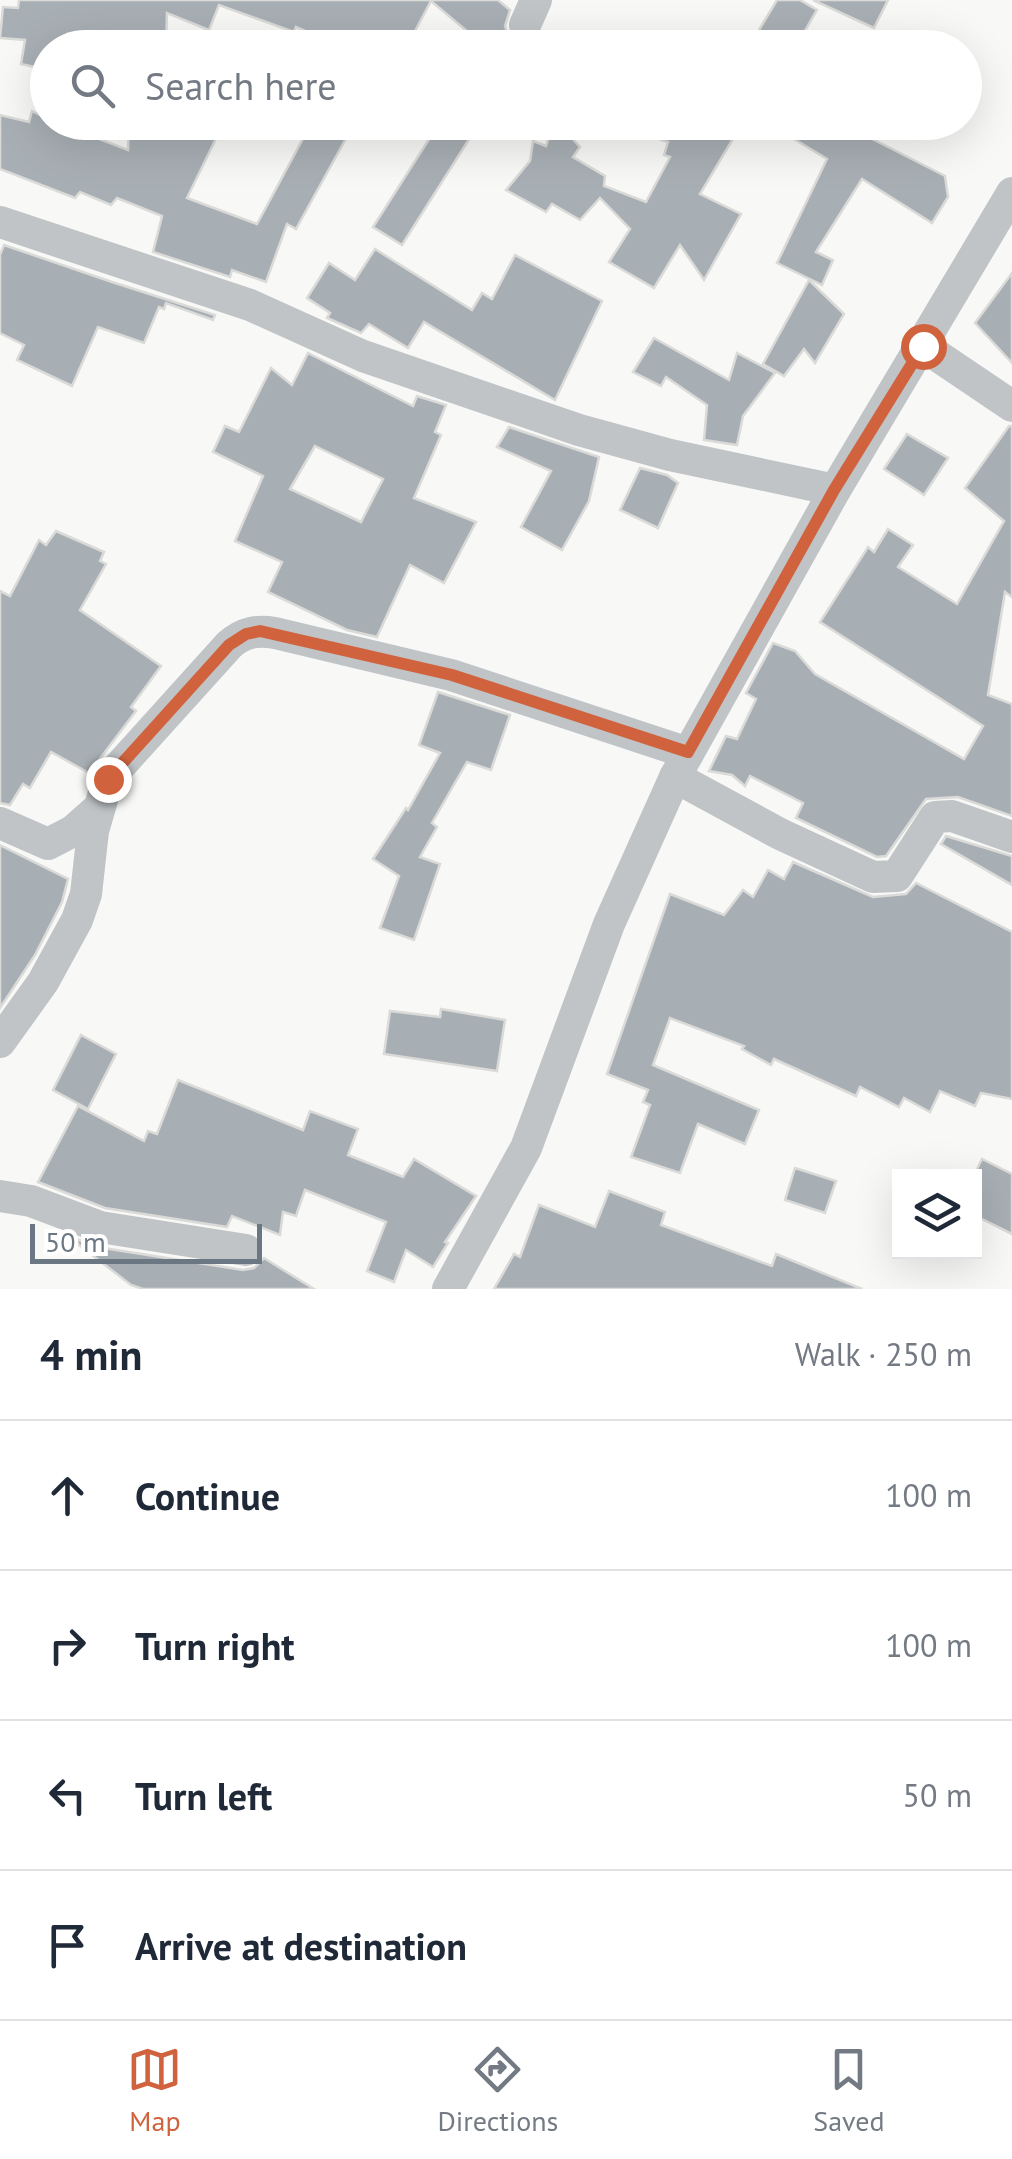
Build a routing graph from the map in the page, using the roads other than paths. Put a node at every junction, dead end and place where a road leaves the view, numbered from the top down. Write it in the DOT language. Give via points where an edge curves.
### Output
graph roads {
  1 [pos="1012,193"];
  2 [pos="0,222"];
  3 [pos="923,346"];
  4 [pos="1012,406"];
  5 [pos="834,490"];
  6 [pos="682,765"];
  7 [pos="99,808"];
  8 [pos="0,823"];
  9 [pos="1012,837"];
  10 [pos="0,1042"];
  11 [pos="1,1198"];
  12 [pos="246,1250"];
  13 [pos="451,1288"];
  1 -- 3 [label="street"];
  2 -- 5 [label="street" via="250,305 363,356 579,430"];
  3 -- 4 [label="street"];
  3 -- 5 [label="street"];
  5 -- 6 [label="street"];
  6 -- 7 [label="street" via="452,675 260,631 229,645 108,779"];
  6 -- 9 [label="street" via="780,834 873,877 897,876 935,816"];
  6 -- 13 [label="street" via="609,924 526,1148"];
  7 -- 8 [label="street" via="48,844"];
  7 -- 10 [label="street" via="77,920"];
  11 -- 12 [label="street" via="31,1201 100,1227"];
}
